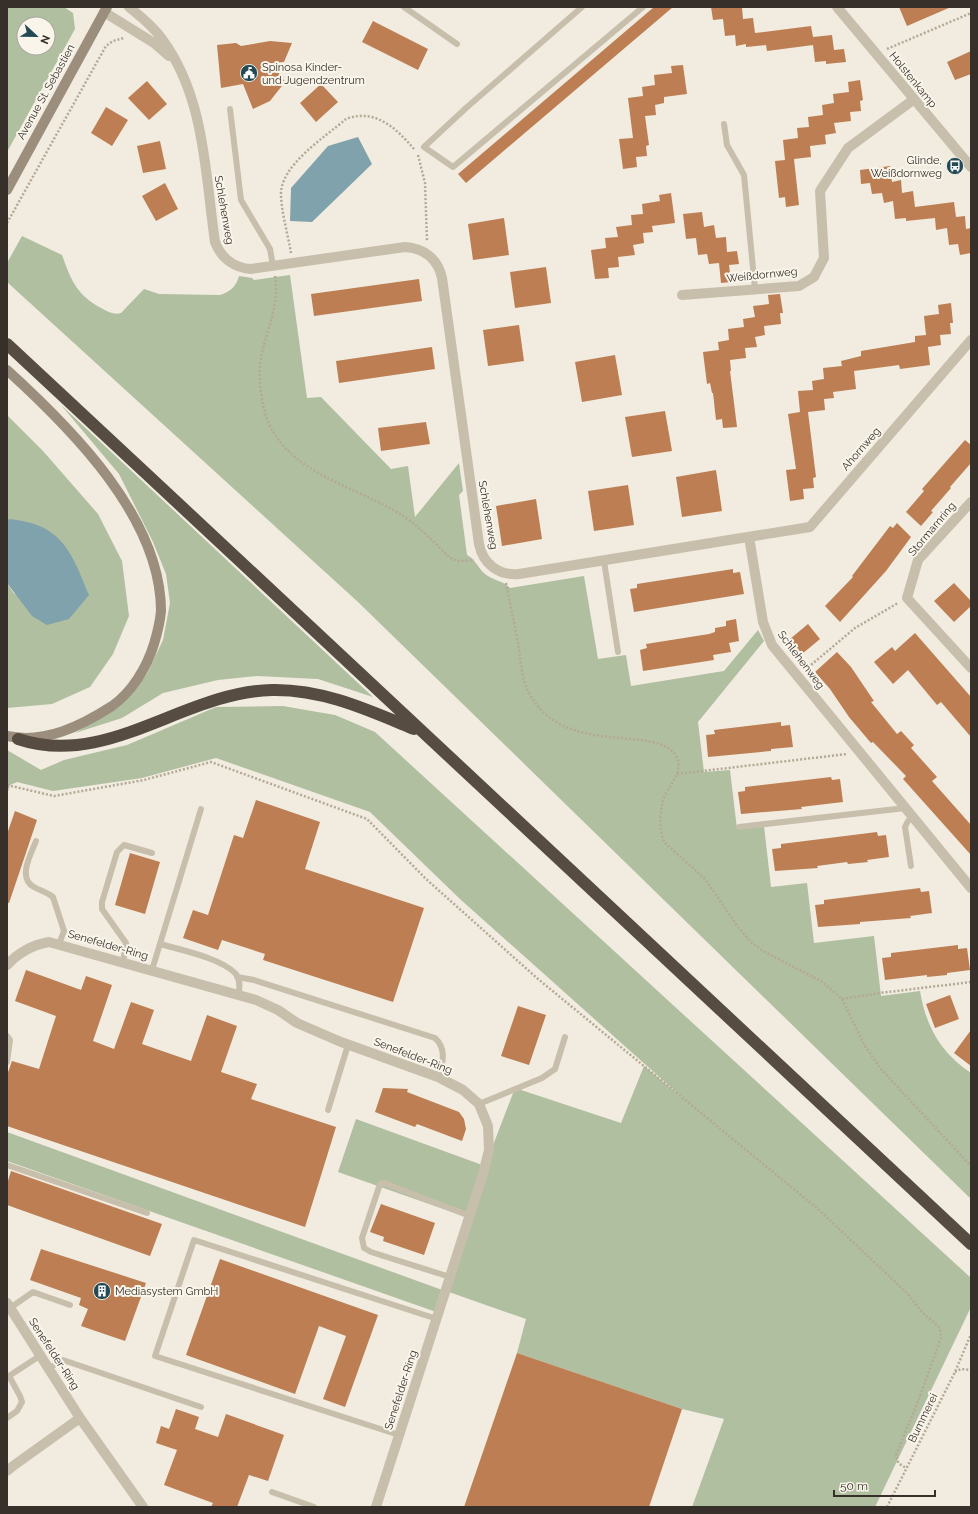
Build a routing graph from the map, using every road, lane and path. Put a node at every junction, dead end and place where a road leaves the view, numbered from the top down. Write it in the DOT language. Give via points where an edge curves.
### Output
graph roads {
  1 [pos="129,7"];
  2 [pos="404,7"];
  3 [pos="582,7"];
  4 [pos="643,7"];
  5 [pos="837,7"];
  6 [pos="103,9"];
  7 [pos="971,13"];
  8 [pos="129,29"];
  9 [pos="457,44"];
  10 [pos="876,53"];
  11 [pos="183,75"];
  12 [pos="913,100"];
  13 [pos="230,109"];
  14 [pos="724,124"];
  15 [pos="424,147"];
  16 [pos="417,152"];
  17 [pos="971,167"];
  18 [pos="7,190"];
  19 [pos="7,224"];
  20 [pos="426,253"];
  21 [pos="293,263"];
  22 [pos="273,266"];
  23 [pos="755,289"];
  24 [pos="682,295"];
  25 [pos="971,340"];
  26 [pos="7,344"];
  27 [pos="7,370"];
  28 [pos="971,502"];
  29 [pos="749,537"];
  30 [pos="484,559"];
  31 [pos="604,561"];
  32 [pos="503,573"];
  33 [pos="907,598"];
  34 [pos="618,652"];
  35 [pos="971,668"];
  36 [pos="797,676"];
  37 [pos="423,733"];
  38 [pos="12,737"];
  39 [pos="859,752"];
  40 [pos="677,774"];
  41 [pos="7,785"];
  42 [pos="905,808"];
  43 [pos="202,809"];
  44 [pos="912,817"];
  45 [pos="739,827"];
  46 [pos="36,841"];
  47 [pos="152,853"];
  48 [pos="911,866"];
  49 [pos="971,888"];
  50 [pos="59,944"];
  51 [pos="160,944"];
  52 [pos="122,962"];
  53 [pos="7,965"];
  54 [pos="152,970"];
  55 [pos="238,978"];
  56 [pos="971,982"];
  57 [pos="239,995"];
  58 [pos="842,999"];
  59 [pos="7,1036"];
  60 [pos="566,1037"];
  61 [pos="348,1044"];
  62 [pos="7,1062"];
  63 [pos="438,1077"];
  64 [pos="479,1104"];
  65 [pos="328,1110"];
  66 [pos="7,1165"];
  67 [pos="971,1166"];
  68 [pos="147,1213"];
  69 [pos="470,1216"];
  70 [pos="971,1244"];
  71 [pos="450,1278"];
  72 [pos="70,1305"];
  73 [pos="9,1306"];
  74 [pos="437,1319"];
  75 [pos="971,1334"];
  76 [pos="41,1355"];
  77 [pos="49,1368"];
  78 [pos="971,1370"];
  79 [pos="955,1372"];
  80 [pos="8,1376"];
  81 [pos="201,1407"];
  82 [pos="7,1418"];
  83 [pos="80,1418"];
  84 [pos="399,1435"];
  85 [pos="907,1468"];
  86 [pos="7,1472"];
  87 [pos="272,1492"];
  88 [pos="144,1507"];
  89 [pos="314,1507"];
  90 [pos="376,1507"];
  91 [pos="887,1507"];
  1 -- 11 [label="street, Schlehenweg" via="152,26"];
  2 -- 9 [label="lane"];
  3 -- 15 [label="lane"];
  4 -- 15 [label="lane" via="453,167"];
  5 -- 10 [label="street, Holstenkamp"];
  6 -- 8 [label="street, Schlehenweg"];
  6 -- 18 [label="main road, Avenue St. Sebastien"];
  7 -- 10 [label="path"];
  8 -- 11 [label="street, Schlehenweg" via="160,48"];
  8 -- 19 [label="path" via="124,38 106,46"];
  10 -- 12 [label="street, Holstenkamp"];
  11 -- 22 [label="street, Schlehenweg" via="197,111 218,249 227,260 240,267"];
  12 -- 17 [label="street, Holstenkamp"];
  12 -- 23 [label="street, Weißdornweg" via="848,148 820,191 824,258 814,277 799,286"];
  13 -- 22 [label="lane" via="241,200 270,249"];
  14 -- 23 [label="lane" via="727,145 744,175"];
  15 -- 16 [label="path"];
  16 -- 20 [label="path" via="425,183"];
  16 -- 21 [label="path" via="395,130 377,118 356,116 346,119 295,163 282,184 281,196"];
  20 -- 21 [label="street, Schlehenweg" via="416,248 405,247"];
  20 -- 30 [label="street, Schlehenweg" via="437,264 442,278 479,544"];
  21 -- 22 [label="street, Schlehenweg"];
  22 -- 30 [label="path" via="277,289 275,308 260,365 260,383 267,417 276,437 290,454 312,469 402,515 450,558 458,561"];
  23 -- 24 [label="street, Weißdornweg"];
  25 -- 29 [label="street, Ahornweg" via="810,527"];
  26 -- 37 [label="highway"];
  27 -- 38 [label="main road" via="39,399 85,449 130,510 154,564 161,613 151,653 141,673 115,703 74,728 41,737"];
  28 -- 33 [label="street, Stormarnring" via="918,560"];
  29 -- 31 [label="street"];
  29 -- 36 [label="street, Schlehenweg" via="764,628 775,650"];
  30 -- 32 [label="street, Schlehenweg"];
  31 -- 32 [label="street" via="519,574"];
  31 -- 34 [label="lane"];
  32 -- 40 [label="path" via="522,674 537,705 566,728 592,736 649,741 666,746 676,756"];
  33 -- 35 [label="street"];
  33 -- 36 [label="path" via="855,628"];
  36 -- 39 [label="street, Schlehenweg"];
  37 -- 38 [label="highway" via="351,703 309,693 272,690 227,696 129,733 91,744 53,746"];
  37 -- 70 [label="highway"];
  39 -- 40 [label="path"];
  39 -- 42 [label="street, Schlehenweg"];
  40 -- 58 [label="path" via="663,801 661,826 664,842 704,879 751,942 821,982"];
  41 -- 85 [label="path" via="54,796 144,780 211,762 367,819 426,879 538,979 818,1209 940,1328 941,1338 896,1455 896,1461"];
  42 -- 44 [label="street, Schlehenweg"];
  42 -- 45 [label="lane"];
  43 -- 51 [label="lane"];
  44 -- 48 [label="lane" via="906,827"];
  44 -- 49 [label="street, Schlehenweg"];
  46 -- 50 [label="lane" via="25,872 26,879 33,887 53,897 64,931"];
  47 -- 52 [label="lane" via="124,845 119,848 102,902 104,913 126,943"];
  50 -- 52 [label="street, Senefelder-Ring"];
  50 -- 53 [label="street, Senefelder-Ring" via="38,944 22,951"];
  51 -- 54 [label="lane"];
  51 -- 55 [label="lane" via="211,960"];
  52 -- 54 [label="street, Senefelder-Ring"];
  54 -- 57 [label="street, Senefelder-Ring"];
  55 -- 57 [label="lane"];
  55 -- 63 [label="lane" via="254,980 435,1038 441,1044 443,1054"];
  56 -- 58 [label="path"];
  57 -- 61 [label="street, Senefelder-Ring" via="256,1000 278,1010 297,1023"];
  58 -- 67 [label="path" via="865,1046 881,1069"];
  59 -- 62 [label="lane" via="10,1040"];
  60 -- 64 [label="lane" via="555,1069 542,1078"];
  61 -- 63 [label="street, Senefelder-Ring"];
  61 -- 65 [label="lane"];
  63 -- 64 [label="street, Senefelder-Ring" via="462,1090"];
  64 -- 69 [label="street, Senefelder-Ring" via="488,1126 489,1150"];
  66 -- 68 [label="lane"];
  69 -- 71 [label="street, Senefelder-Ring"];
  69 -- 71 [label="lane" via="384,1183 380,1184 362,1238 364,1248 371,1252"];
  71 -- 74 [label="street, Senefelder-Ring"];
  72 -- 73 [label="lane" via="33,1292"];
  73 -- 76 [label="street, Senefelder-Ring"];
  74 -- 84 [label="street, Senefelder-Ring"];
  74 -- 84 [label="lane" via="194,1240 155,1356"];
  75 -- 79 [label="path, Bummerei"];
  76 -- 77 [label="street, Senefelder-Ring"];
  76 -- 80 [label="lane"];
  77 -- 81 [label="lane" via="63,1360"];
  77 -- 83 [label="street, Senefelder-Ring"];
  78 -- 79 [label="path" via="961,1369"];
  79 -- 85 [label="path, Bummerei"];
  80 -- 82 [label="lane" via="22,1402 17,1411"];
  83 -- 86 [label="street"];
  83 -- 88 [label="street, Senefelder-Ring"];
  84 -- 90 [label="street, Senefelder-Ring"];
  85 -- 91 [label="path, Bummerei"];
  87 -- 89 [label="lane"];
}
